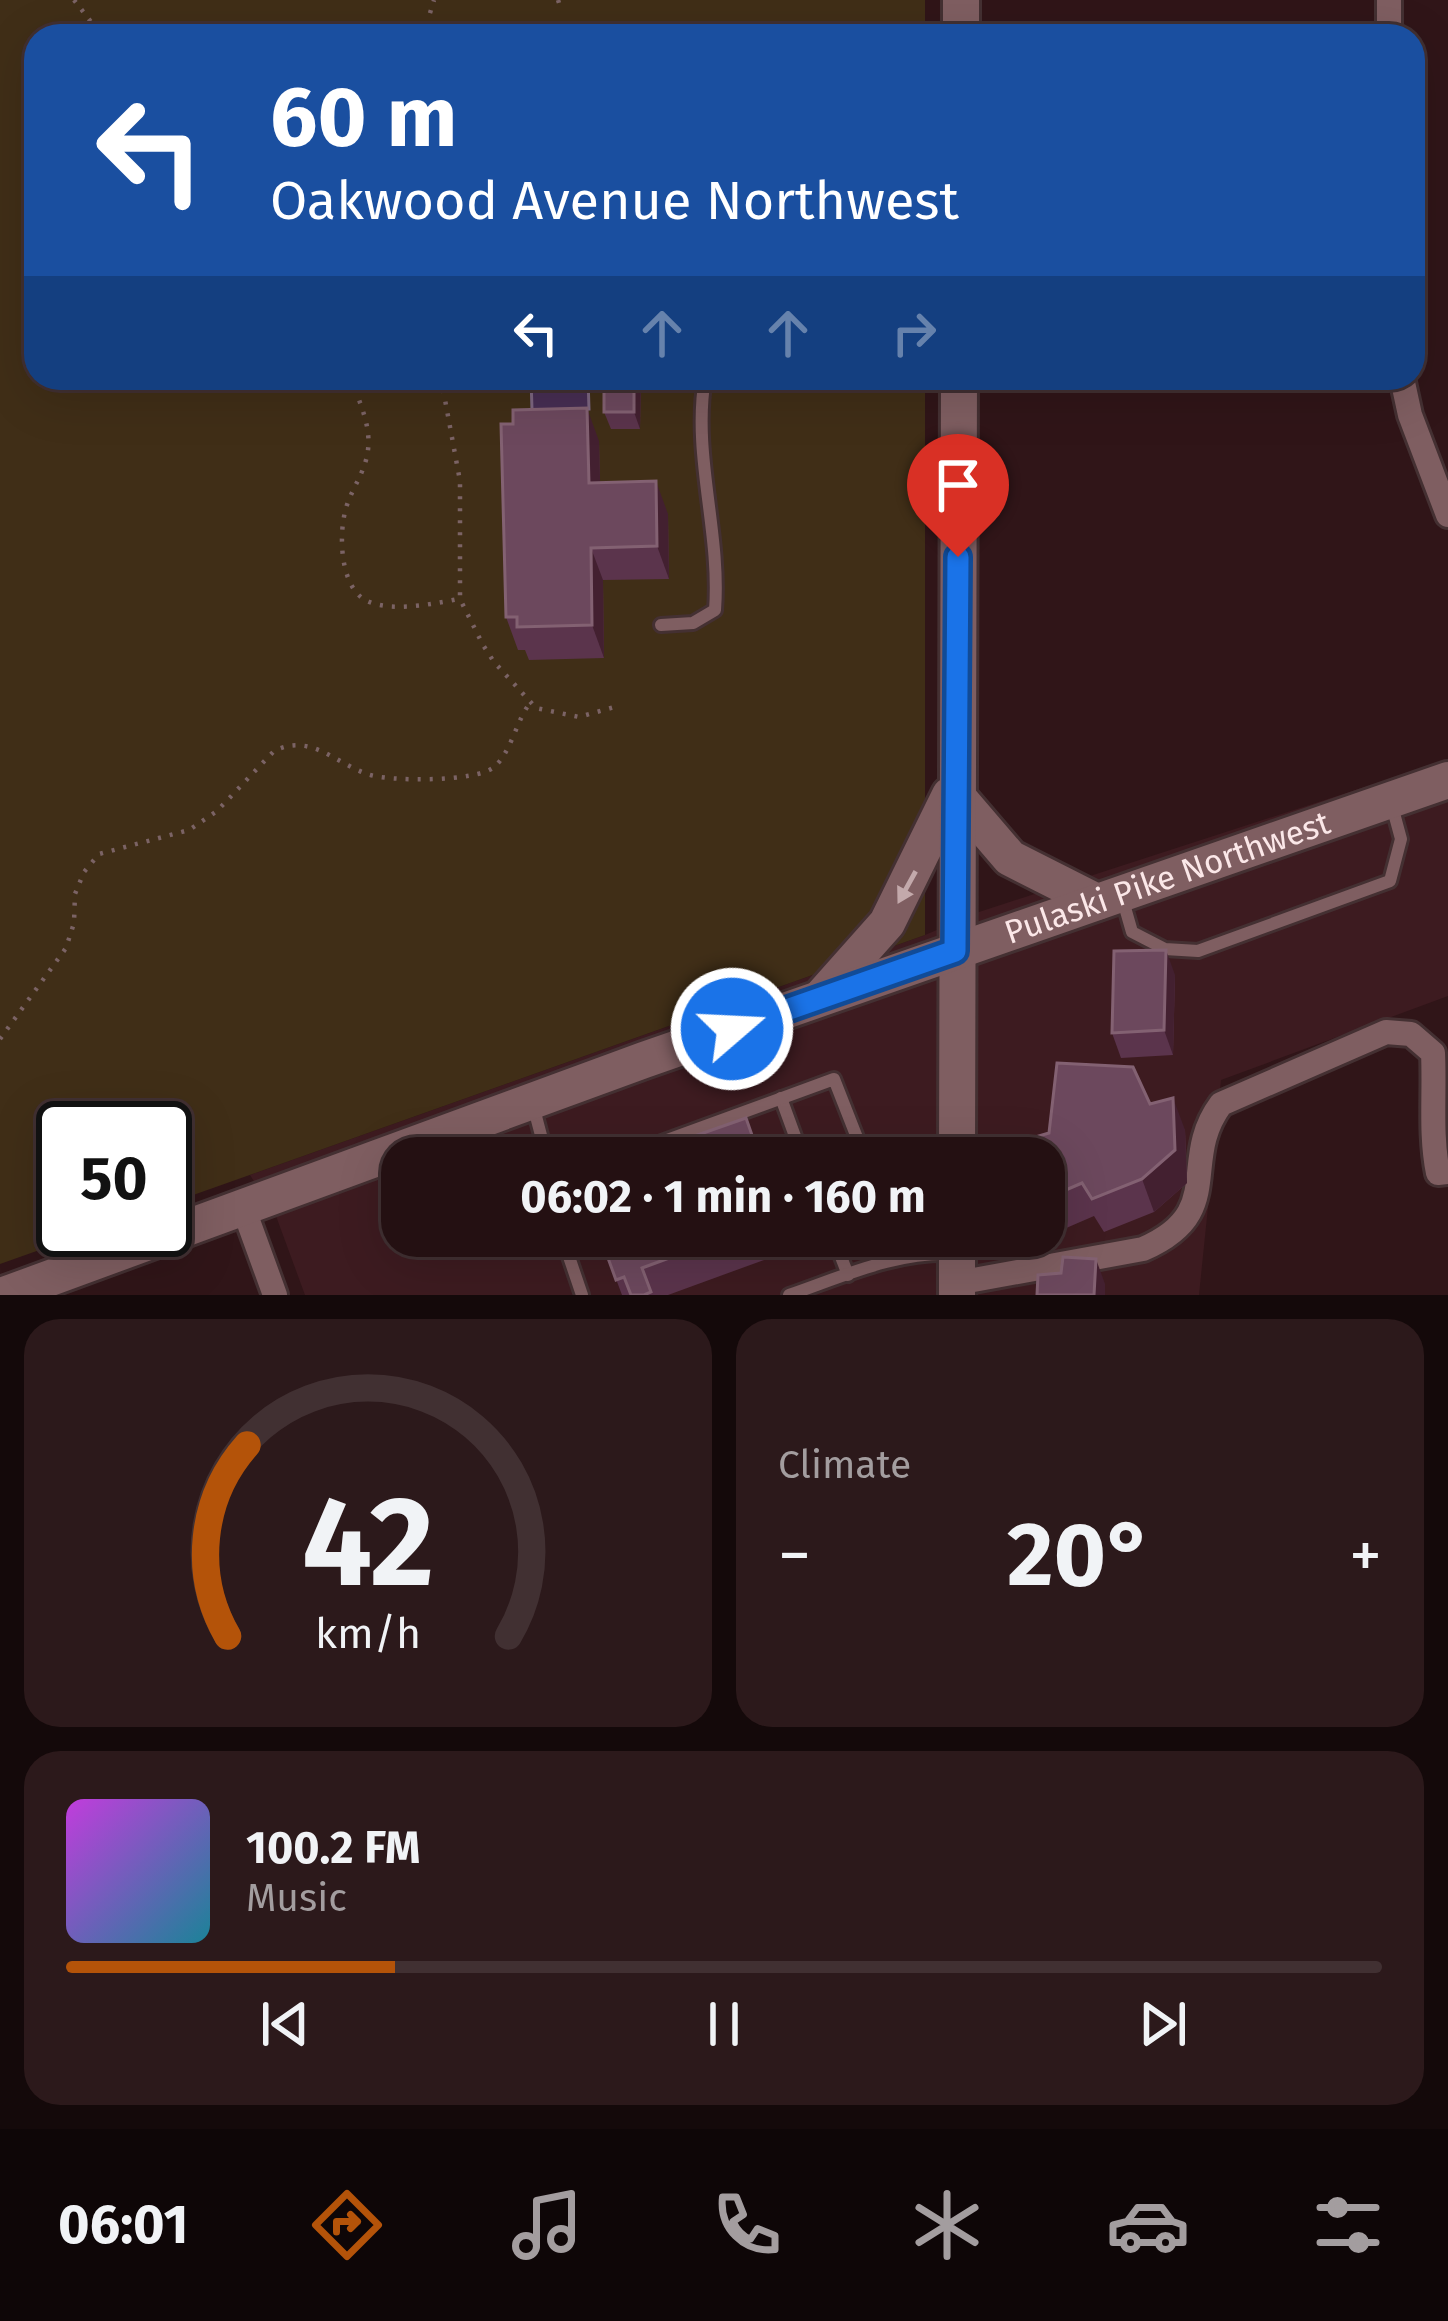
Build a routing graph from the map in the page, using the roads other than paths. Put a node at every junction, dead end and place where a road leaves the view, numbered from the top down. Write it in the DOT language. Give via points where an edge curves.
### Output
graph roads {
  1 [pos="704,390"];
  2 [pos="958,390"];
  3 [pos="1405,390"];
  4 [pos="1448,515"];
  5 [pos="661,625"];
  6 [pos="1448,780"];
  7 [pos="956,788"];
  8 [pos="1390,800"];
  9 [pos="1109,898"];
  10 [pos="955,951"];
  11 [pos="821,998"];
  12 [pos="781,1099"];
  13 [pos="532,1103"];
  14 [pos="541,1137"];
  15 [pos="676,1137"];
  16 [pos="795,1137"];
  17 [pos="857,1137"];
  18 [pos="957,1137"];
  19 [pos="1448,1172"];
  20 [pos="243,1208"];
  21 [pos="569,1257"];
  22 [pos="841,1257"];
  23 [pos="902,1257"];
  24 [pos="957,1267"];
  25 [pos="848,1274"];
  26 [pos="4,1295"];
  27 [pos="275,1295"];
  28 [pos="583,1295"];
  29 [pos="789,1295"];
  1 -- 5 [label="lane" via="715,610 693,623"];
  2 -- 7 [label="main road"];
  3 -- 4 [label="street"];
  6 -- 8 [label="main road, Pulaski Pike Northwest"];
  7 -- 9 [label="main road" via="1010,858"];
  7 -- 10 [label="main road"];
  7 -- 11 [label="main road, one-way" via="887,923"];
  8 -- 9 [label="main road, Pulaski Pike Northwest"];
  8 -- 9 [label="lane" via="1401,839 1390,881 1198,951 1165,949 1132,932"];
  9 -- 10 [label="main road, Pulaski Pike Northwest"];
  10 -- 11 [label="main road, Pulaski Pike Northwest"];
  10 -- 18 [label="main road"];
  11 -- 13 [label="main road, Pulaski Pike Northwest"];
  12 -- 15 [label="lane"];
  12 -- 16 [label="lane"];
  12 -- 17 [label="lane" via="833,1079"];
  13 -- 14 [label="lane"];
  13 -- 20 [label="main road, Pulaski Pike Northwest"];
  19 -- 24 [label="street" via="1438,1172 1431,1137 1433,1053 1411,1034 1386,1032 1221,1103 1206,1124 1190,1214 1169,1238 1143,1250"];
  20 -- 26 [label="main road, Pulaski Pike Northwest"];
  20 -- 27 [label="street"];
  21 -- 28 [label="lane"];
  22 -- 25 [label="lane"];
  23 -- 25 [label="lane"];
  25 -- 29 [label="lane"];
}
